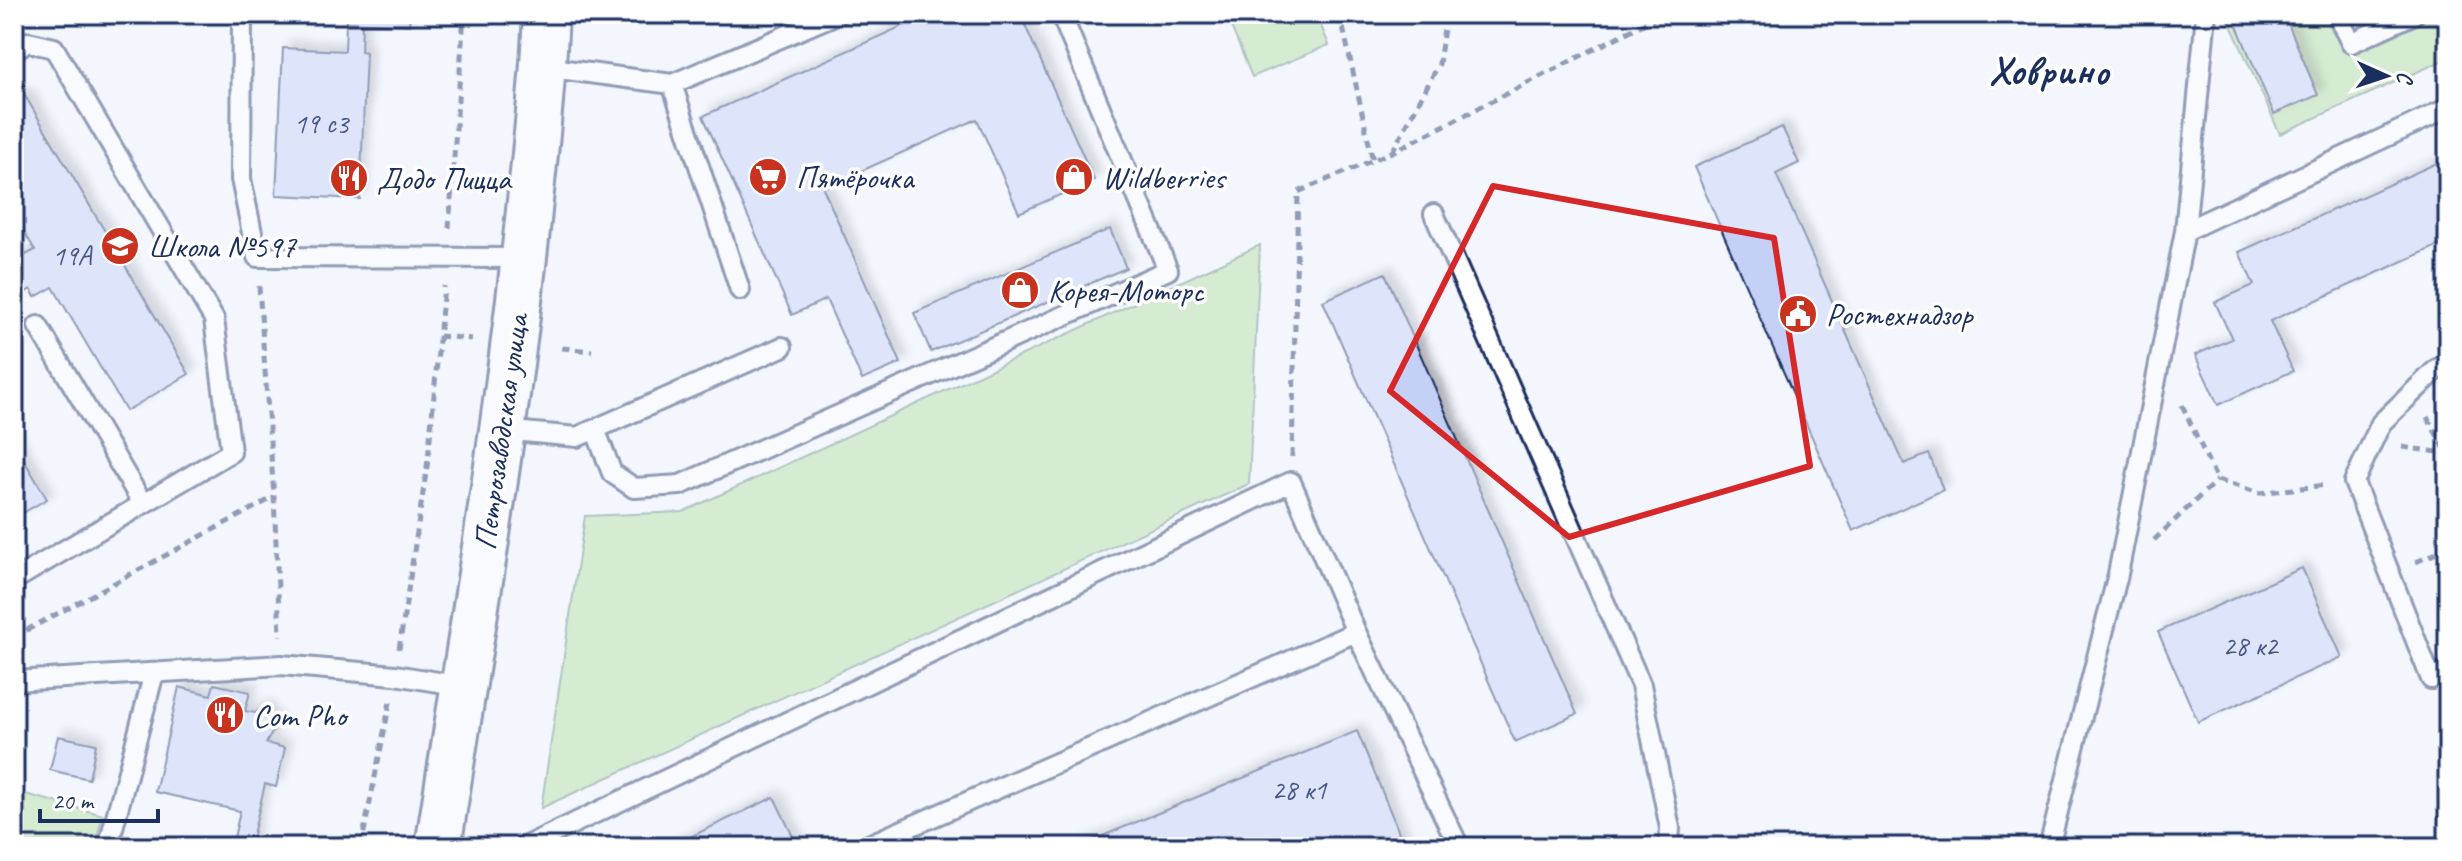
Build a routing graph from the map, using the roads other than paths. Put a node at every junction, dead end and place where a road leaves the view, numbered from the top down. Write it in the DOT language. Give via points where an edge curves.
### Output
graph roads {
  1 [pos="242,14"];
  2 [pos="546,14"];
  3 [pos="837,14"];
  4 [pos="1061,14"];
  5 [pos="2206,14"];
  6 [pos="2337,14"];
  7 [pos="2414,14"];
  8 [pos="14,50"];
  9 [pos="544,67"];
  10 [pos="672,84"];
  11 [pos="2448,108"];
  12 [pos="1434,214"];
  13 [pos="2185,231"];
  14 [pos="525,258"];
  15 [pos="740,290"];
  16 [pos="38,326"];
  17 [pos="782,347"];
  18 [pos="2448,364"];
  19 [pos="595,429"];
  20 [pos="503,430"];
  21 [pos="143,504"];
  22 [pos="14,580"];
  23 [pos="1356,632"];
  24 [pos="2448,671"];
  25 [pos="154,673"];
  26 [pos="14,681"];
  27 [pos="463,686"];
  28 [pos="108,847"];
  29 [pos="438,847"];
  30 [pos="524,847"];
  31 [pos="864,847"];
  32 [pos="1459,847"];
  33 [pos="1669,847"];
  34 [pos="2049,847"];
  1 -- 14 [label="lane" via="241,179 257,257"];
  2 -- 9 [label="main road, Петрозаводская улица"];
  3 -- 10 [label="lane"];
  4 -- 19 [label="lane" via="1168,270 680,485 634,488 612,473"];
  5 -- 13 [label="lane"];
  6 -- 7 [label="lane" via="2351,43"];
  8 -- 21 [label="lane" via="28,42 54,48 214,319 231,452"];
  9 -- 10 [label="lane"];
  9 -- 14 [label="main road, Петрозаводская улица"];
  10 -- 15 [label="lane"];
  11 -- 13 [label="lane"];
  12 -- 33 [label="lane" via="1641,685 1670,828"];
  13 -- 34 [label="lane" via="2118,574"];
  14 -- 20 [label="main road, Петрозаводская улица"];
  16 -- 21 [label="lane"];
  17 -- 19 [label="lane"];
  18 -- 24 [label="lane" via="2381,423 2354,482 2431,679"];
  19 -- 20 [label="lane" via="577,437"];
  20 -- 27 [label="main road, Петрозаводская улица"];
  21 -- 22 [label="lane"];
  23 -- 30 [label="lane" via="1291,482"];
  23 -- 31 [label="lane"];
  23 -- 32 [label="lane"];
  25 -- 26 [label="lane"];
  25 -- 27 [label="lane" via="281,665"];
  25 -- 28 [label="lane"];
  27 -- 29 [label="main road, Петрозаводская улица"];
}
